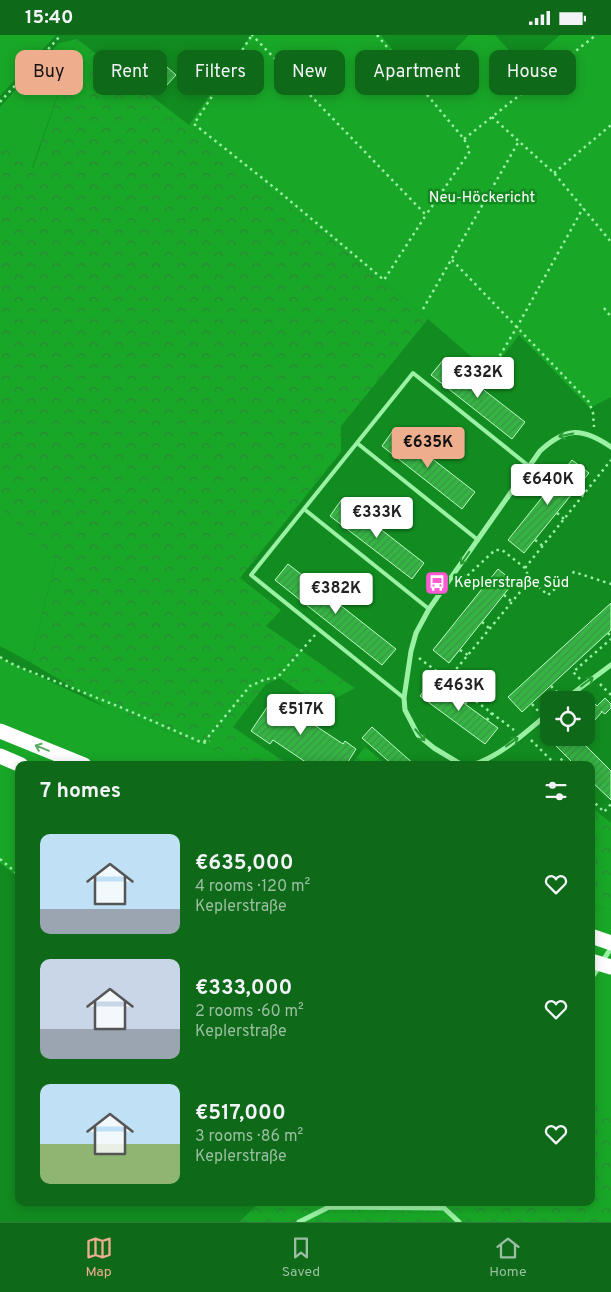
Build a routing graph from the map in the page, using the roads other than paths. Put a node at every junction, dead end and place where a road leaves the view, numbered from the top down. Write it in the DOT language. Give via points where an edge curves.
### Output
graph roads {
  1 [pos="357,443"];
  2 [pos="611,447"];
  3 [pos="530,467"];
  4 [pos="304,509"];
  5 [pos="478,540"];
  6 [pos="429,609"];
  7 [pos="611,665"];
  8 [pos="575,691"];
  9 [pos="404,698"];
  10 [pos="540,720"];
  11 [pos="0,731"];
  12 [pos="0,756"];
  13 [pos="74,761"];
  14 [pos="455,761"];
  15 [pos="480,761"];
  16 [pos="15,762"];
  17 [pos="595,937"];
  18 [pos="611,943"];
  19 [pos="611,948"];
  20 [pos="595,962"];
  21 [pos="611,967"];
  22 [pos="595,973"];
  23 [pos="444,1208"];
  24 [pos="299,1222"];
  25 [pos="459,1222"];
  1 -- 3 [label="lane" via="413,373"];
  1 -- 4 [label="lane"];
  1 -- 5 [label="lane"];
  2 -- 3 [label="street, one-way" via="595,436 578,433 560,436 540,451"];
  3 -- 5 [label="street"];
  4 -- 6 [label="lane"];
  4 -- 9 [label="lane" via="251,575"];
  5 -- 6 [label="street, one-way"];
  6 -- 9 [label="street" via="416,633"];
  8 -- 7 [label="street, one-way"];
  9 -- 14 [label="street, one-way" via="405,710 418,735"];
  15 -- 10 [label="street, one-way"];
  13 -- 11 [label="highway, one-way"];
  12 -- 16 [label="highway"];
  17 -- 18 [label="highway"];
  19 -- 22 [label="street"];
  20 -- 21 [label="highway"];
  23 -- 24 [label="street" via="329,1207"];
  23 -- 25 [label="street"];
}
